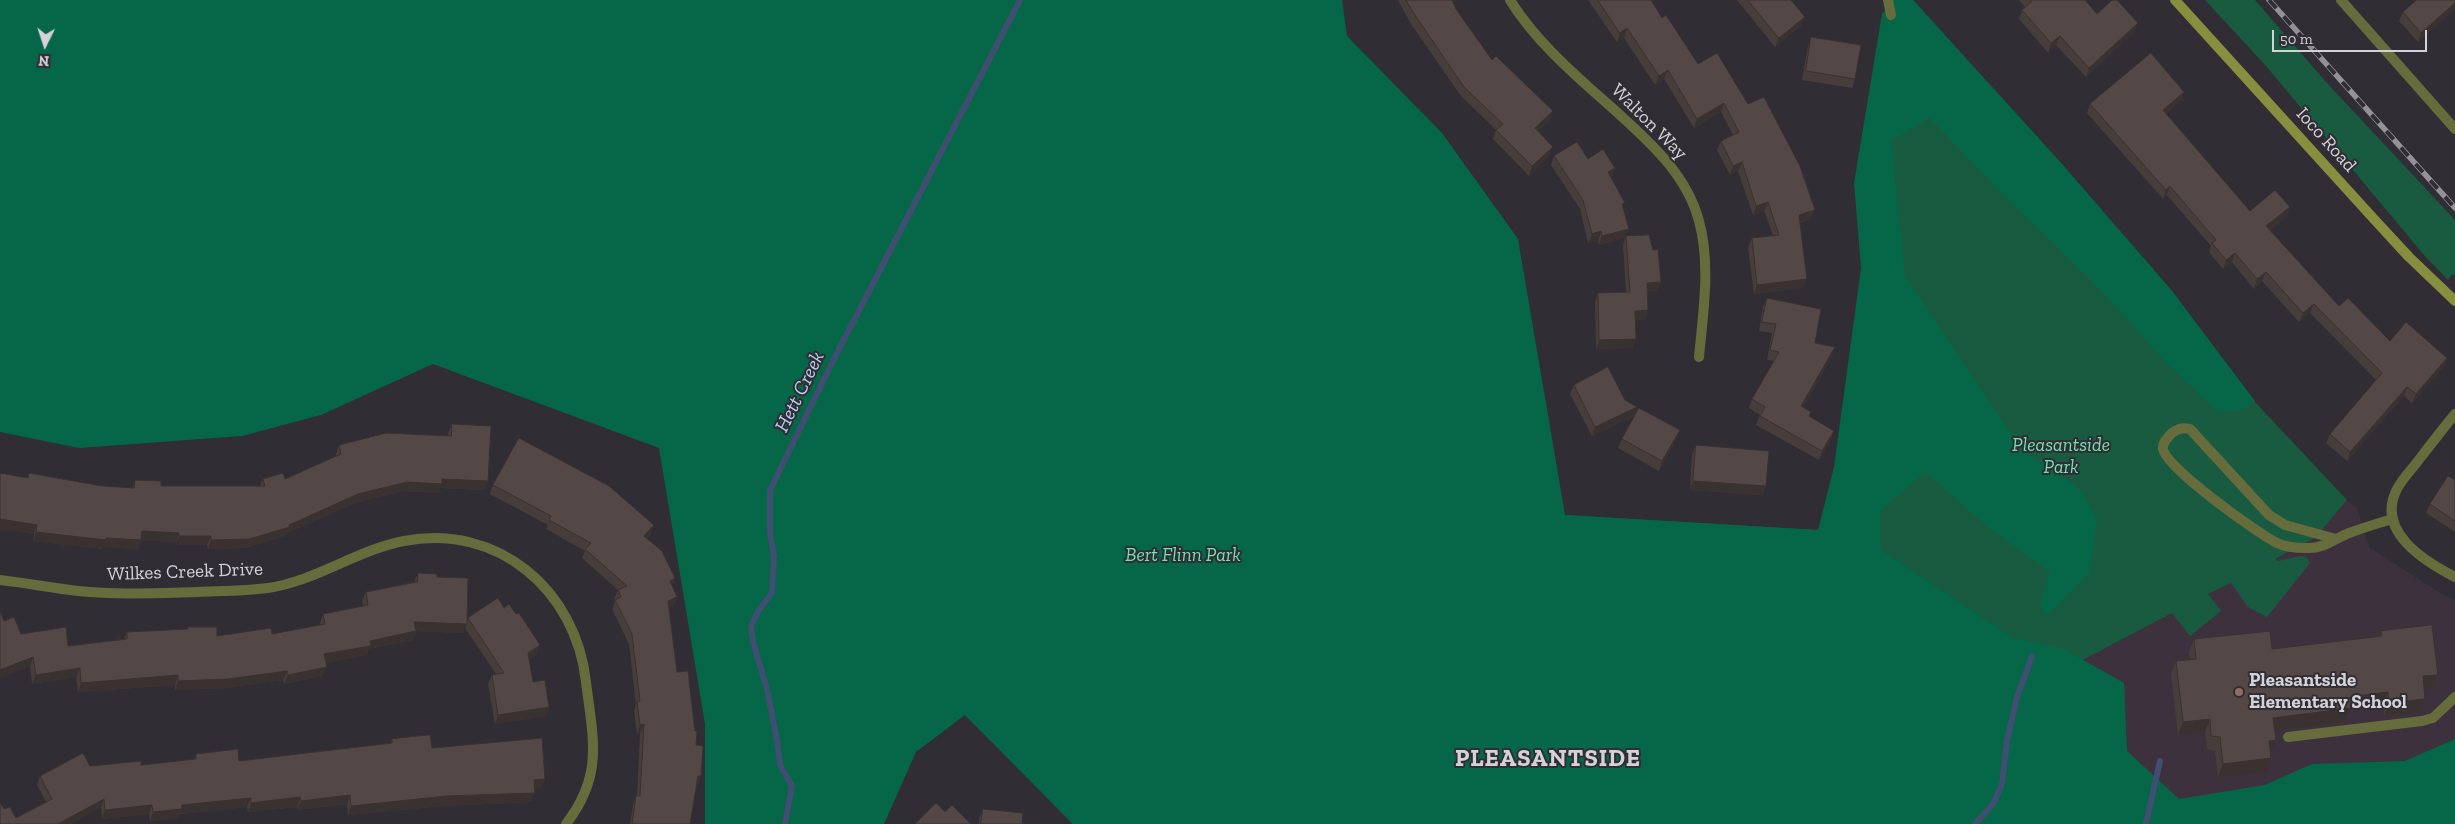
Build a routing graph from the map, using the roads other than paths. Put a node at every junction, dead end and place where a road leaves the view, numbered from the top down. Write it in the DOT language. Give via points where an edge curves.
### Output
graph roads {
  1 [pos="1510,0"];
  2 [pos="1888,0"];
  3 [pos="2175,0"];
  4 [pos="2341,0"];
  5 [pos="1891,15"];
  6 [pos="2455,129"];
  7 [pos="2455,301"];
  8 [pos="1698,357"];
  9 [pos="2455,414"];
  10 [pos="2392,519"];
  11 [pos="2336,539"];
  12 [pos="2455,577"];
  13 [pos="0,580"];
  14 [pos="2455,697"];
  15 [pos="2288,737"];
  16 [pos="566,824"];
  1 -- 8 [label="street, Walton Way" via="1539,39 1657,149 1693,204 1703,248 1705,290"];
  2 -- 5 [label="street"];
  3 -- 7 [label="main road, Ioco Road" via="2410,257"];
  4 -- 6 [label="street"];
  9 -- 10 [label="street" via="2396,490"];
  10 -- 11 [label="street"];
  10 -- 12 [label="street" via="2401,538 2411,548"];
  11 -- 11 [label="street" via="2284,525 2269,515 2190,429 2184,427 2174,432 2163,443 2167,459 2180,472 2279,544 2322,547"];
  13 -- 16 [label="street, Wilkes Creek Drive" via="110,593 239,591 269,588 309,577 375,549 404,541 440,536 486,547 531,572 572,627 579,647 586,675 593,761 588,788"];
  14 -- 15 [label="street" via="2433,718 2422,721"];
}
